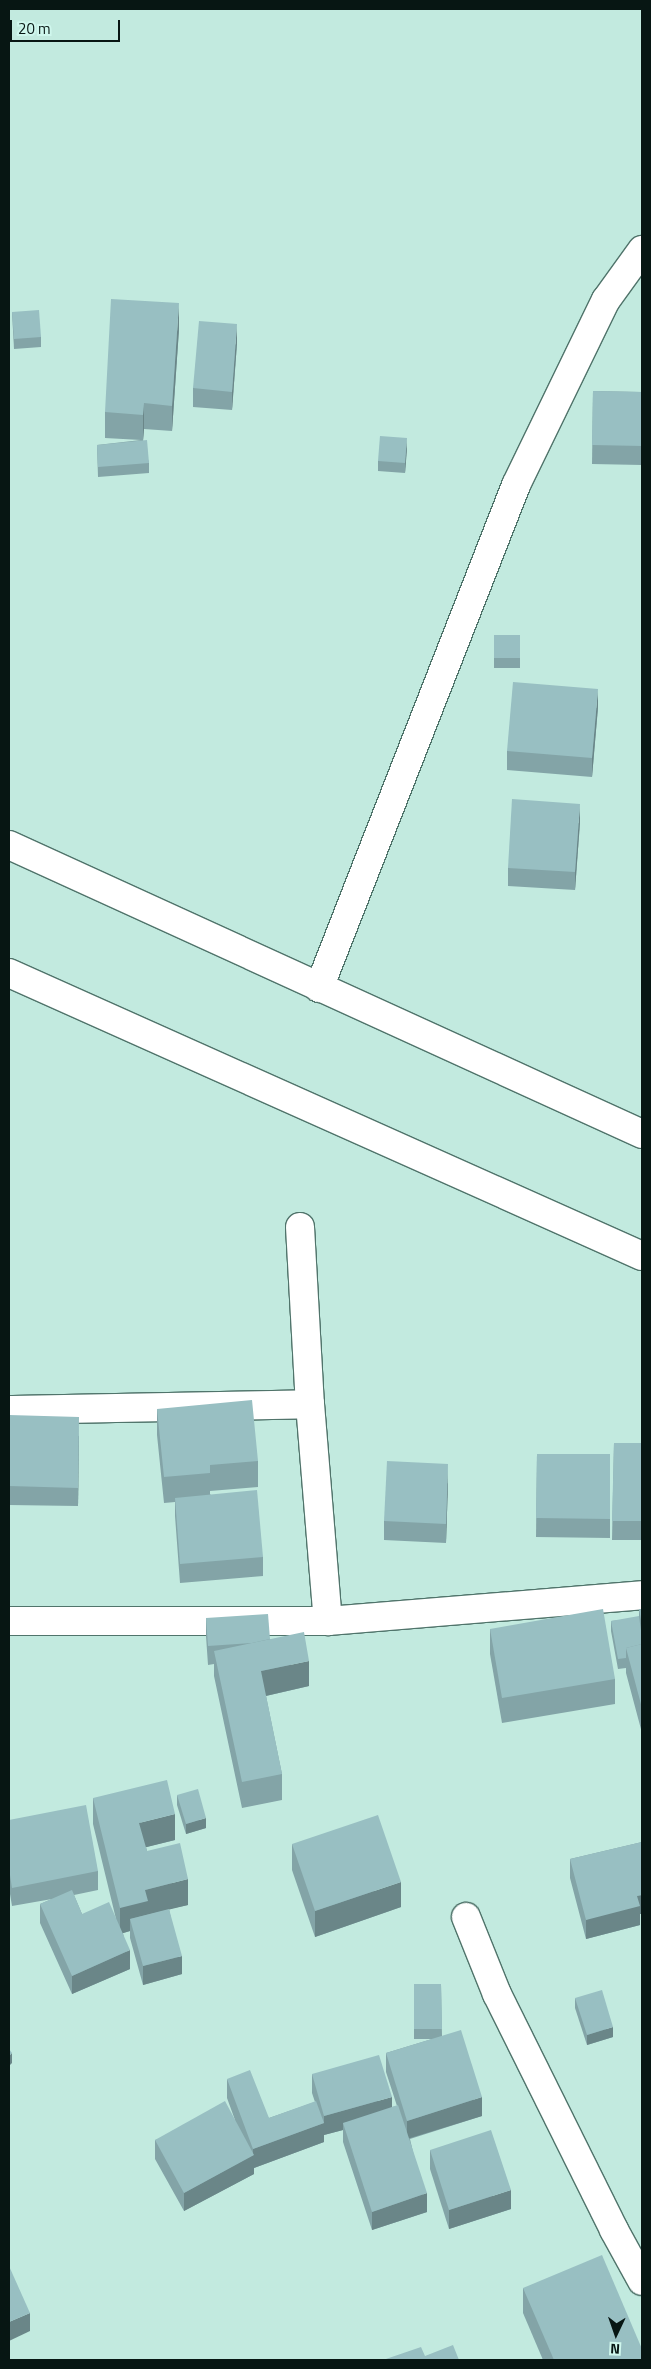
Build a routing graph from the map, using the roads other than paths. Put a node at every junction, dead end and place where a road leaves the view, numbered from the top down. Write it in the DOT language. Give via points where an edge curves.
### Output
graph roads {
  1 [pos="642,250"];
  2 [pos="9,845"];
  3 [pos="9,973"];
  4 [pos="319,988"];
  5 [pos="642,1134"];
  6 [pos="300,1227"];
  7 [pos="642,1256"];
  8 [pos="310,1404"];
  9 [pos="9,1410"];
  10 [pos="642,1595"];
  11 [pos="9,1621"];
  12 [pos="328,1622"];
  13 [pos="466,1917"];
  14 [pos="642,2280"];
  1 -- 4 [label="street" via="606,300 516,485"];
  2 -- 4 [label="street"];
  3 -- 7 [label="street"];
  4 -- 5 [label="street"];
  6 -- 8 [label="street"];
  8 -- 9 [label="street"];
  8 -- 12 [label="street"];
  10 -- 12 [label="street"];
  11 -- 12 [label="street"];
  13 -- 14 [label="street" via="497,1994"];
}
